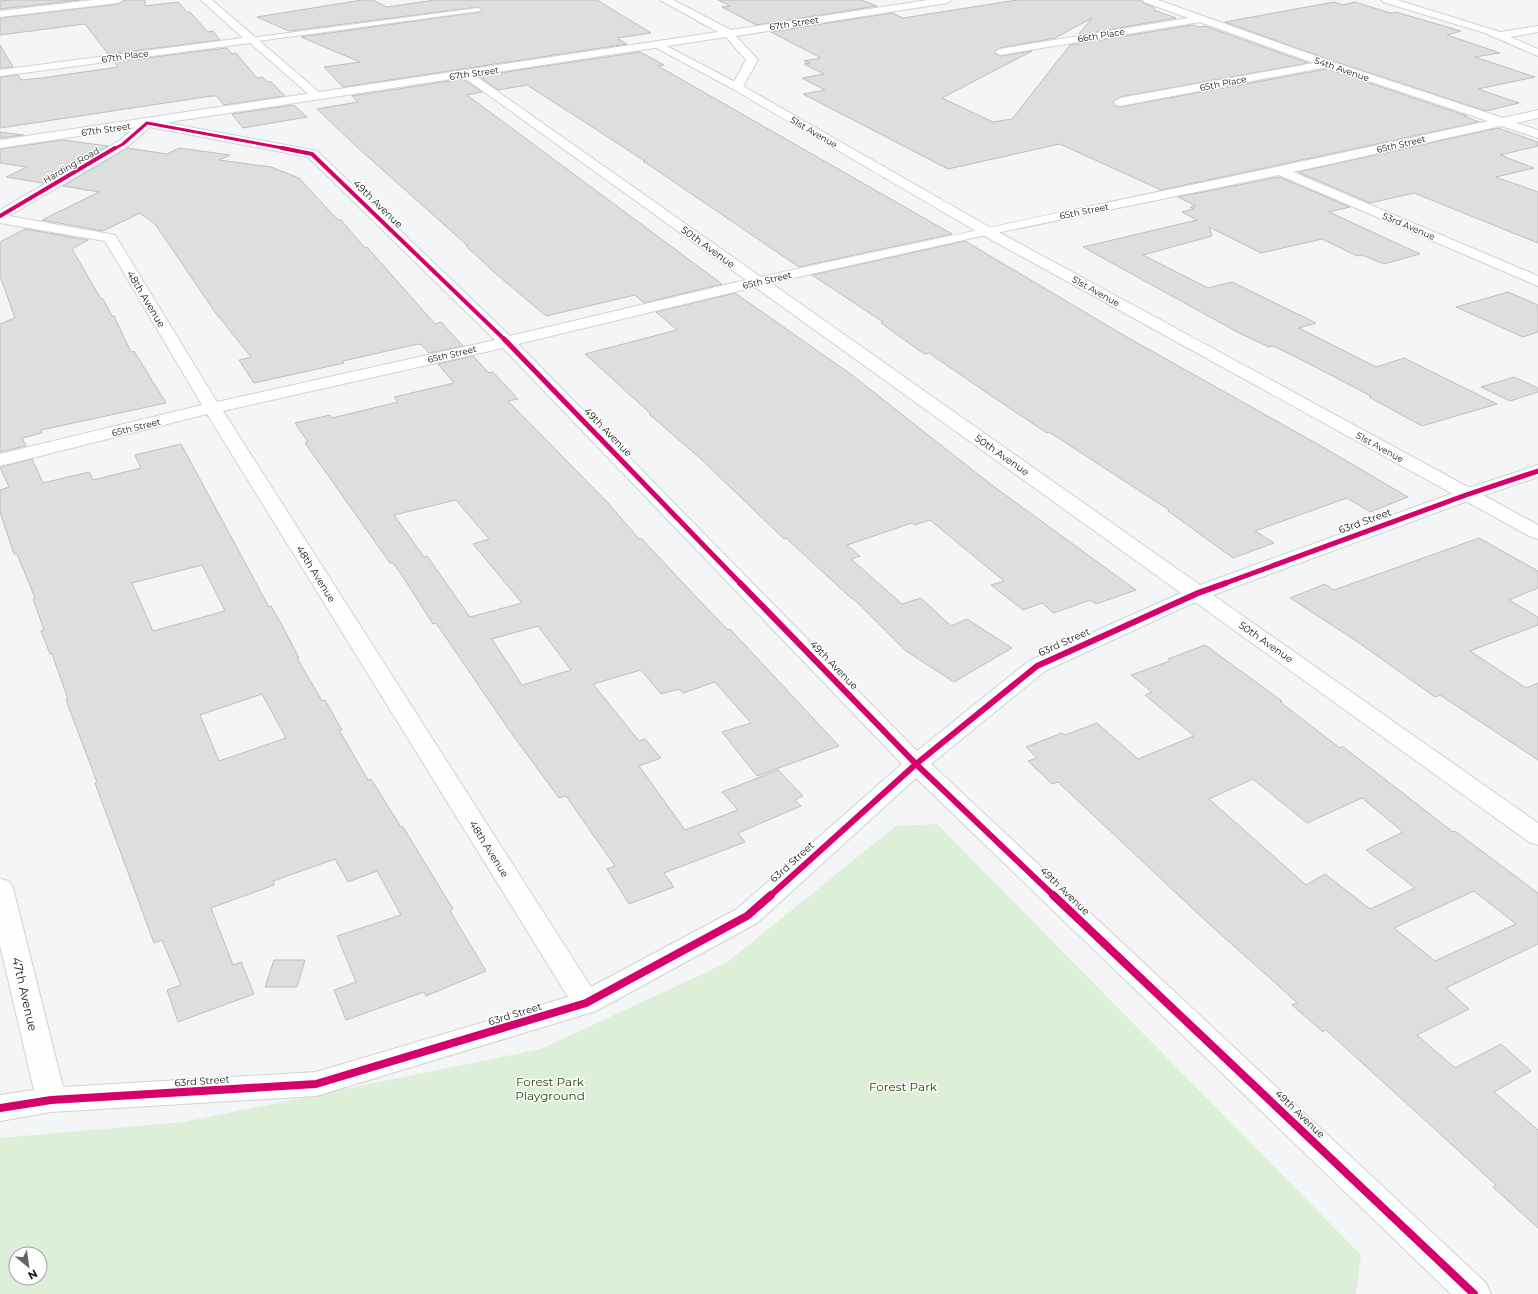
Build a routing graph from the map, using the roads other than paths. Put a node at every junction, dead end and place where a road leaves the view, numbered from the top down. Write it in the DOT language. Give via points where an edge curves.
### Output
graph roads {
  1 [pos="118,0"];
  2 [pos="206,0"];
  3 [pos="664,0"];
  4 [pos="947,0"];
  5 [pos="1148,0"];
  6 [pos="1387,0"];
  7 [pos="478,10"];
  8 [pos="0,14"];
  9 [pos="1202,19"];
  10 [pos="1538,29"];
  11 [pos="728,33"];
  12 [pos="1500,35"];
  13 [pos="250,40"];
  14 [pos="657,44"];
  15 [pos="1000,52"];
  16 [pos="1538,53"];
  17 [pos="1326,64"];
  18 [pos="0,73"];
  19 [pos="466,74"];
  20 [pos="737,87"];
  21 [pos="316,95"];
  22 [pos="1120,102"];
  23 [pos="1538,114"];
  24 [pos="1503,122"];
  25 [pos="147,123"];
  26 [pos="1538,134"];
  27 [pos="0,144"];
  28 [pos="1280,172"];
  29 [pos="0,218"];
  30 [pos="986,231"];
  31 [pos="1538,281"];
  32 [pos="757,282"];
  33 [pos="507,342"];
  34 [pos="212,408"];
  35 [pos="0,460"];
  36 [pos="1538,471"];
  37 [pos="1466,495"];
  38 [pos="1538,533"];
  39 [pos="1198,593"];
  40 [pos="916,764"];
  41 [pos="1538,836"];
  42 [pos="0,888"];
  43 [pos="586,1003"];
  44 [pos="51,1100"];
  45 [pos="0,1108"];
  46 [pos="1474,1294"];
  1 -- 8 [label="street"];
  2 -- 13 [label="street"];
  3 -- 11 [label="street"];
  4 -- 11 [label="street, 67th Street"];
  5 -- 9 [label="street, 54th Avenue"];
  6 -- 12 [label="street"];
  7 -- 13 [label="lane"];
  9 -- 15 [label="street, 66th Place"];
  9 -- 17 [label="street, 54th Avenue"];
  10 -- 12 [label="street"];
  11 -- 14 [label="street, 67th Street"];
  11 -- 20 [label="street" via="752,60"];
  12 -- 16 [label="street"];
  13 -- 18 [label="street, 67th Place"];
  13 -- 21 [label="street"];
  14 -- 19 [label="street, 67th Street"];
  14 -- 20 [label="street, 51st Avenue"];
  17 -- 22 [label="street, 65th Place"];
  17 -- 24 [label="street, 54th Avenue"];
  19 -- 21 [label="street, 67th Street"];
  19 -- 32 [label="street, 50th Avenue"];
  20 -- 30 [label="street, 51st Avenue"];
  21 -- 25 [label="street, 67th Street"];
  23 -- 24 [label="street, 65th Street"];
  24 -- 26 [label="street, 54th Avenue"];
  24 -- 28 [label="street, 65th Street"];
  25 -- 27 [label="street, 67th Street"];
  25 -- 29 [label="street, Harding Road" via="117,148"];
  25 -- 33 [label="street, 49th Avenue" via="312,154"];
  28 -- 30 [label="street, 65th Street"];
  28 -- 31 [label="street, 53rd Avenue"];
  29 -- 34 [label="street, 48th Avenue" via="110,238"];
  30 -- 32 [label="street, 65th Street"];
  30 -- 37 [label="street, 51st Avenue"];
  32 -- 33 [label="street, 65th Street"];
  32 -- 39 [label="street, 50th Avenue"];
  33 -- 34 [label="street, 65th Street"];
  33 -- 40 [label="street, 49th Avenue"];
  34 -- 35 [label="street, 65th Street"];
  34 -- 43 [label="street, 48th Avenue"];
  36 -- 37 [label="street, 63rd Street"];
  37 -- 38 [label="street, 51st Avenue"];
  37 -- 39 [label="street, 63rd Street"];
  39 -- 40 [label="street, 63rd Street" via="1037,666"];
  39 -- 41 [label="street, 50th Avenue"];
  40 -- 43 [label="street, 63rd Street" via="747,916"];
  40 -- 46 [label="street, 49th Avenue"];
  42 -- 44 [label="street, 47th Avenue"];
  43 -- 44 [label="street, 63rd Street" via="316,1084"];
  44 -- 45 [label="street, 63rd Street"];
}
